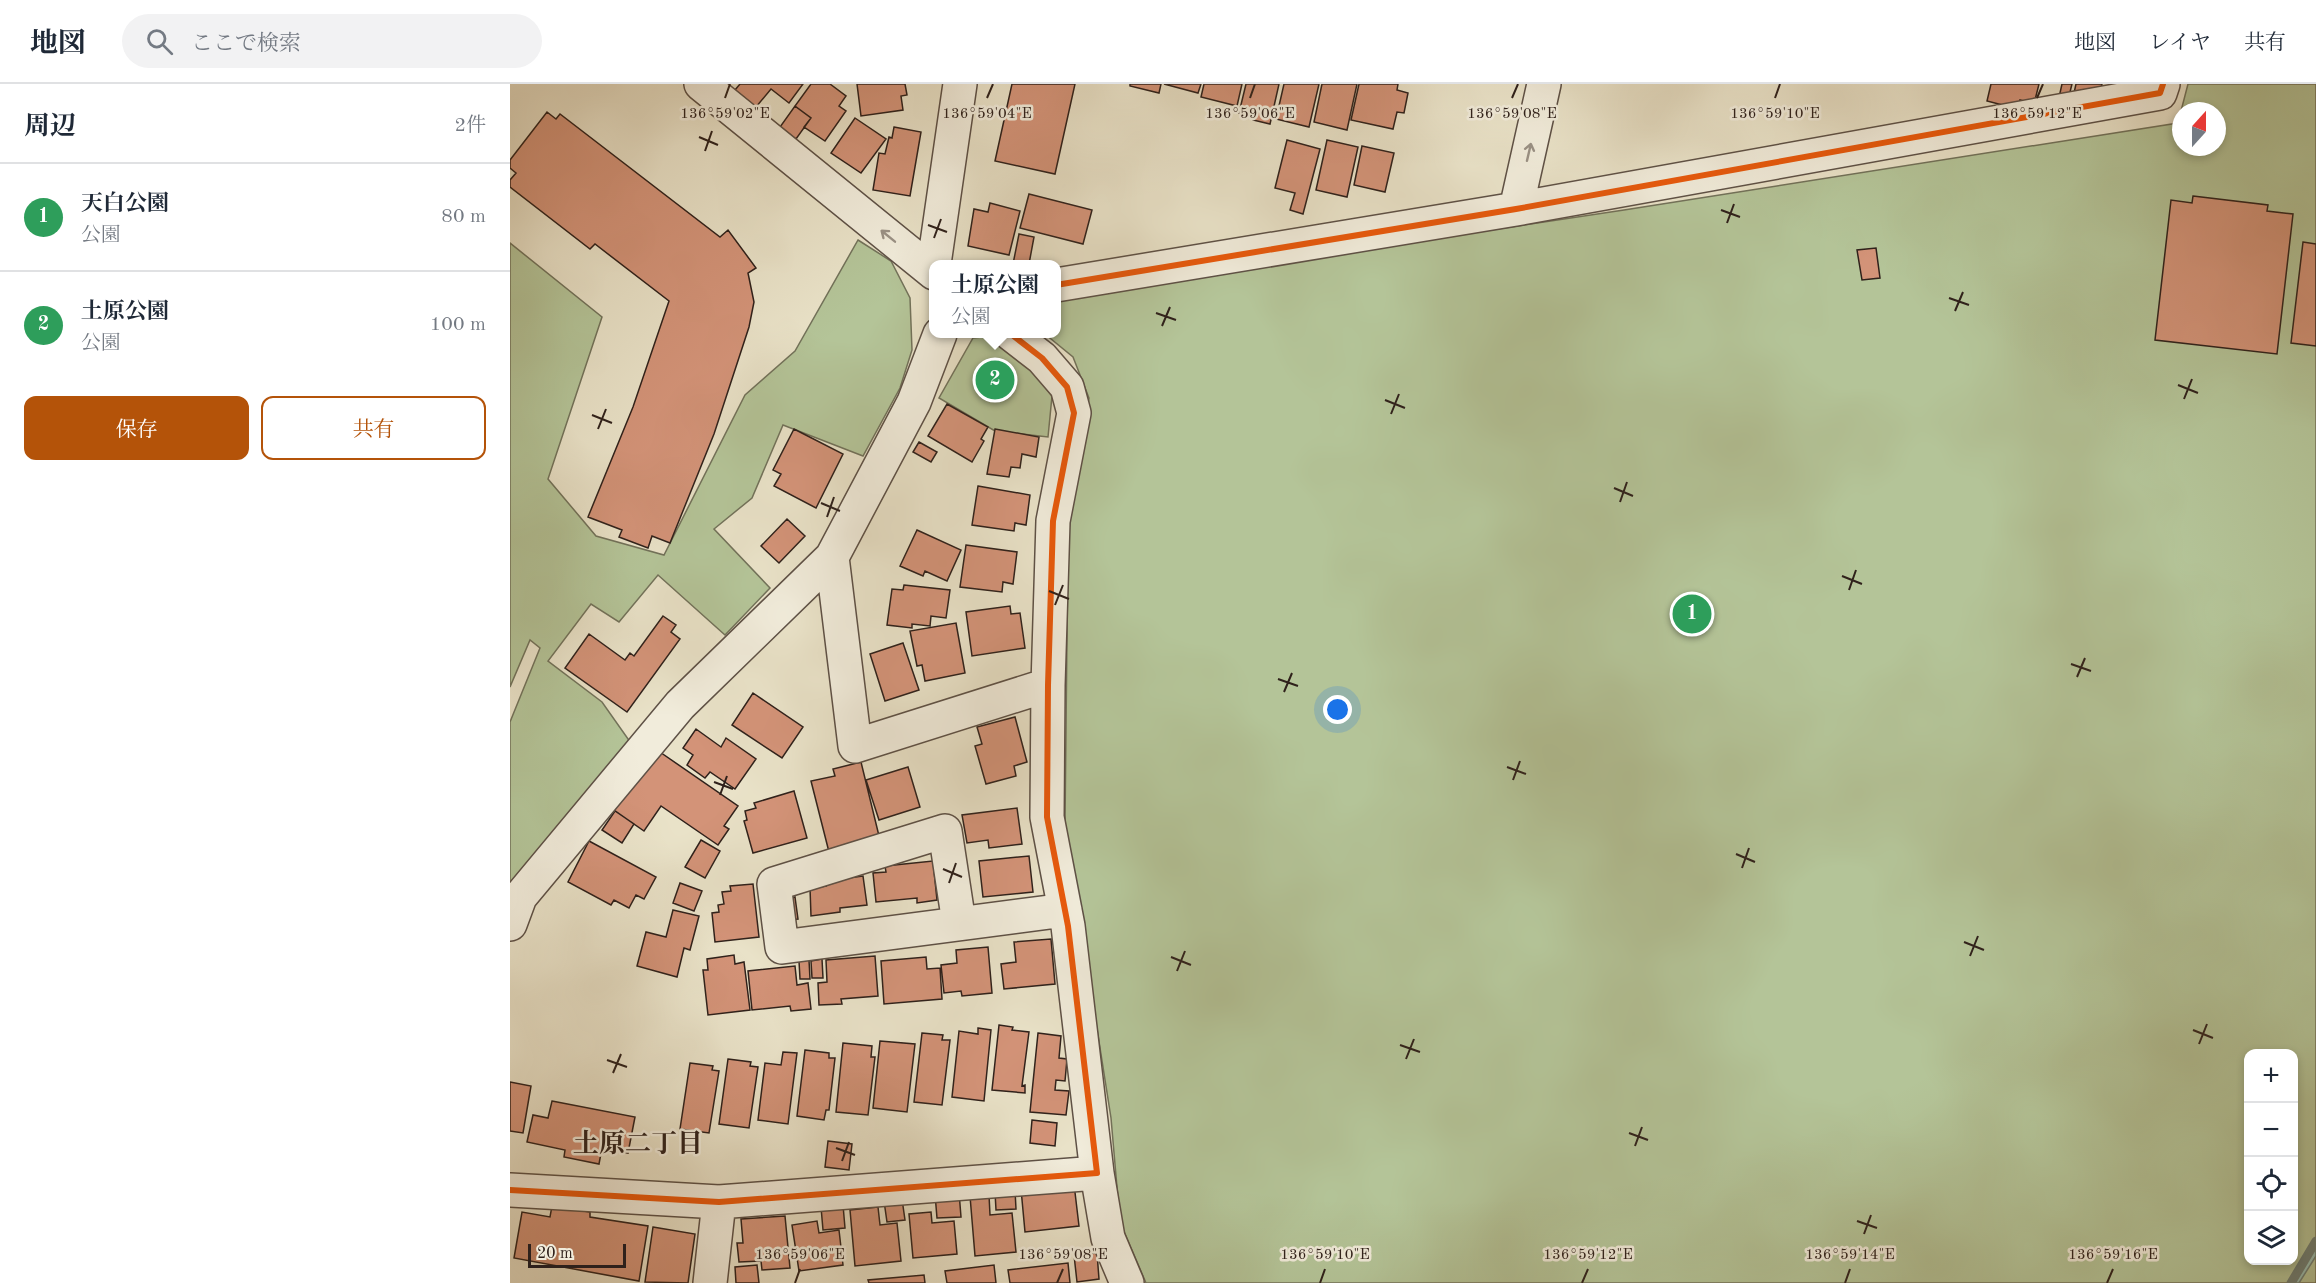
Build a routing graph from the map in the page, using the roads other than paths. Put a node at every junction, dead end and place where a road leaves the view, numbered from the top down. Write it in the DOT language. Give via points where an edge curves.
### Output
graph roads {
  1 [pos="701,84"];
  2 [pos="960,84"];
  3 [pos="1544,84"];
  4 [pos="2163,84"];
  5 [pos="1516,209"];
  6 [pos="934,260"];
  7 [pos="929,266"];
  8 [pos="1061,284"];
  9 [pos="938,338"];
  10 [pos="1017,338"];
  11 [pos="832,557"];
  12 [pos="1048,685"];
  13 [pos="1065,910"];
  14 [pos="959,923"];
  15 [pos="510,924"];
  16 [pos="1097,1173"];
  17 [pos="510,1190"];
  18 [pos="719,1202"];
  19 [pos="710,1283"];
  20 [pos="1127,1283"];
  7 -- 1 [label="street, one-way"];
  2 -- 6 [label="street"];
  5 -- 3 [label="street, one-way"];
  4 -- 5 [label="street" via="2160,93"];
  5 -- 8 [label="street"];
  9 -- 11 [label="street" via="914,402"];
  10 -- 12 [label="street" via="1042,358 1067,387 1074,413 1053,521"];
  11 -- 12 [label="street" via="855,746"];
  11 -- 15 [label="street" via="680,705 520,897"];
  12 -- 13 [label="street" via="1047,817"];
  13 -- 14 [label="street"];
  13 -- 16 [label="street"];
  14 -- 14 [label="street" via="782,947 774,884 945,831"];
  16 -- 18 [label="street"];
  16 -- 20 [label="street" via="1108,1238"];
  17 -- 18 [label="street"];
  18 -- 19 [label="street"];
}
